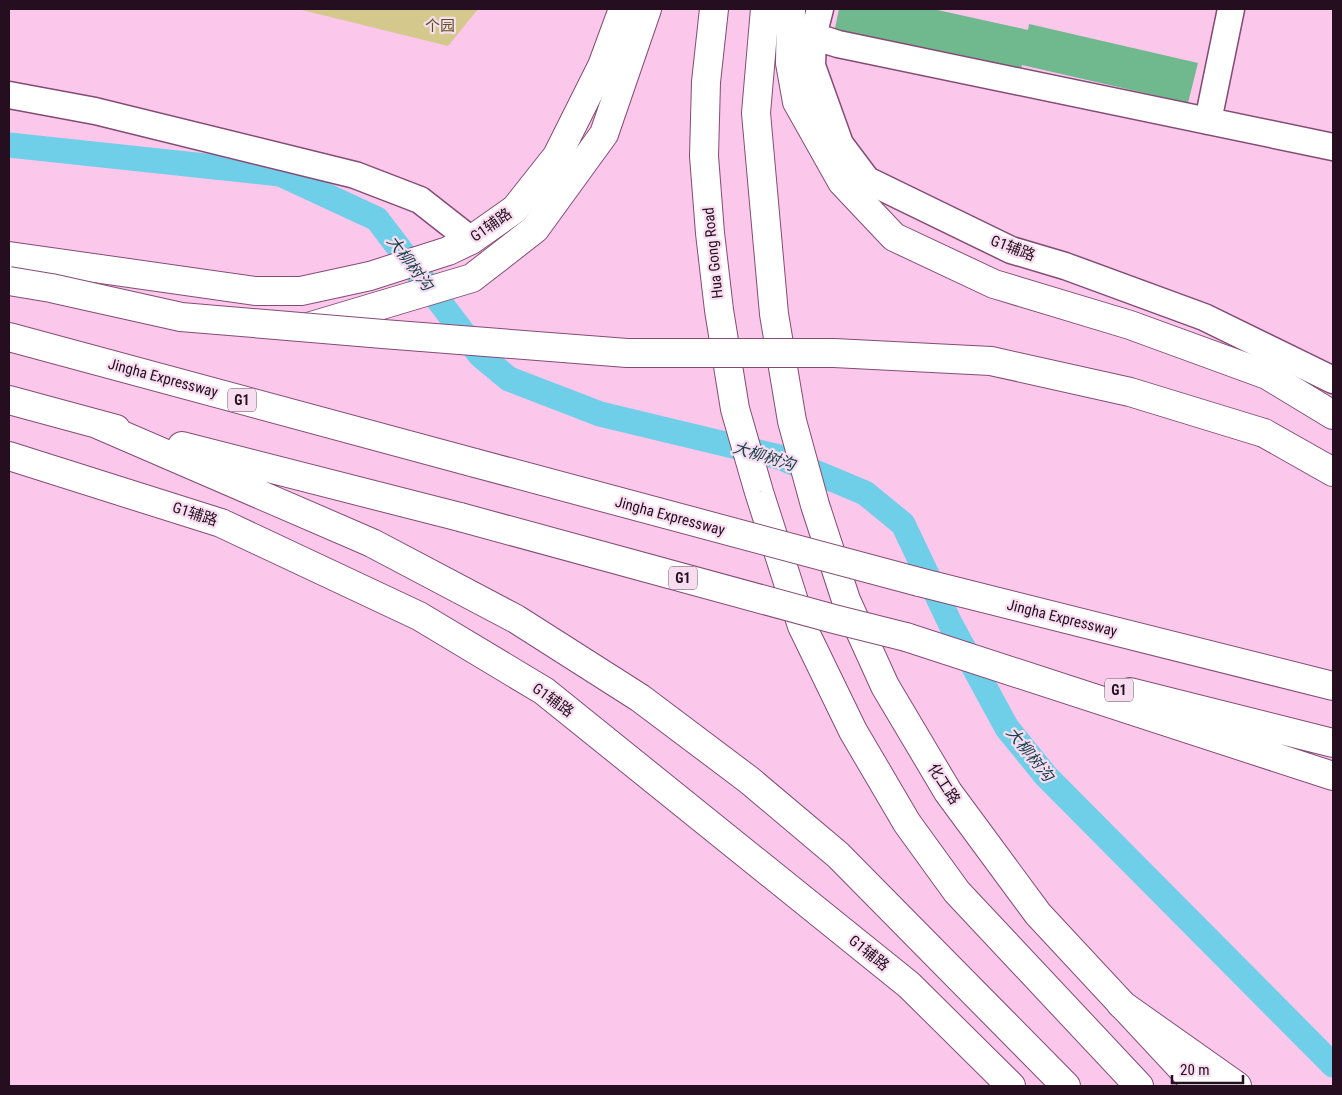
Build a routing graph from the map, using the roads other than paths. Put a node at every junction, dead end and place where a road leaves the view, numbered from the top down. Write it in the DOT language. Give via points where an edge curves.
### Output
graph roads {
  1 [pos="623,9"];
  2 [pos="647,9"];
  3 [pos="714,9"];
  4 [pos="765,9"];
  5 [pos="791,9"];
  6 [pos="820,9"];
  7 [pos="1232,9"];
  8 [pos="813,36"];
  9 [pos="9,95"];
  10 [pos="1208,121"];
  11 [pos="1333,147"];
  12 [pos="459,245"];
  13 [pos="9,256"];
  14 [pos="9,281"];
  15 [pos="307,327"];
  16 [pos="9,337"];
  17 [pos="1333,380"];
  18 [pos="9,400"];
  19 [pos="1333,415"];
  20 [pos="100,425"];
  21 [pos="9,456"];
  22 [pos="1333,472"];
  23 [pos="906,637"];
  24 [pos="1333,686"];
  25 [pos="1333,743"];
  26 [pos="1333,776"];
  27 [pos="1121,1004"];
  28 [pos="1011,1086"];
  29 [pos="1066,1086"];
  30 [pos="1139,1086"];
  31 [pos="1198,1086"];
  32 [pos="1237,1086"];
  1 -- 12 [label="main road, G1辅路" via="602,66 557,156 515,209"];
  2 -- 15 [label="main road" via="604,134 535,229 472,278"];
  3 -- 30 [label="main road, Hua Gong Road" via="706,82 704,156 719,310 735,409 802,626 853,732 907,822 957,892"];
  4 -- 27 [label="main road, 化工路" via="756,114 774,314 792,421 814,506 846,600 885,686 948,792 1038,914"];
  5 -- 19 [label="main road" via="790,63 797,102 842,182 894,238 994,284 1130,325 1267,375"];
  6 -- 8 [label="street, G1辅路"];
  7 -- 10 [label="street"];
  8 -- 10 [label="street"];
  8 -- 17 [label="street, G1辅路" via="812,66 840,144 867,180 1011,250 1204,317"];
  9 -- 12 [label="street" via="95,112 355,175 420,200"];
  10 -- 11 [label="street"];
  12 -- 13 [label="main road, G1辅路" via="370,276 301,291 255,291"];
  14 -- 15 [label="main road, bridge" via="181,317"];
  15 -- 22 [label="main road, bridge" via="627,352 834,353 991,361 1130,392 1264,433"];
  16 -- 24 [label="main road, Jingha Expressway / G1, bridge" via="825,558"];
  18 -- 20 [label="main road, G1"];
  20 -- 23 [label="main road, G1, bridge" via="460,517"];
  20 -- 29 [label="main road" via="372,543 516,619 640,698 749,780 838,855"];
  21 -- 28 [label="main road, G1辅路" via="221,523 419,616 544,691 909,985"];
  23 -- 25 [label="main road, G1"];
  23 -- 26 [label="main road"];
  27 -- 31 [label="main road, 化工路"];
  27 -- 32 [label="main road"];
}
